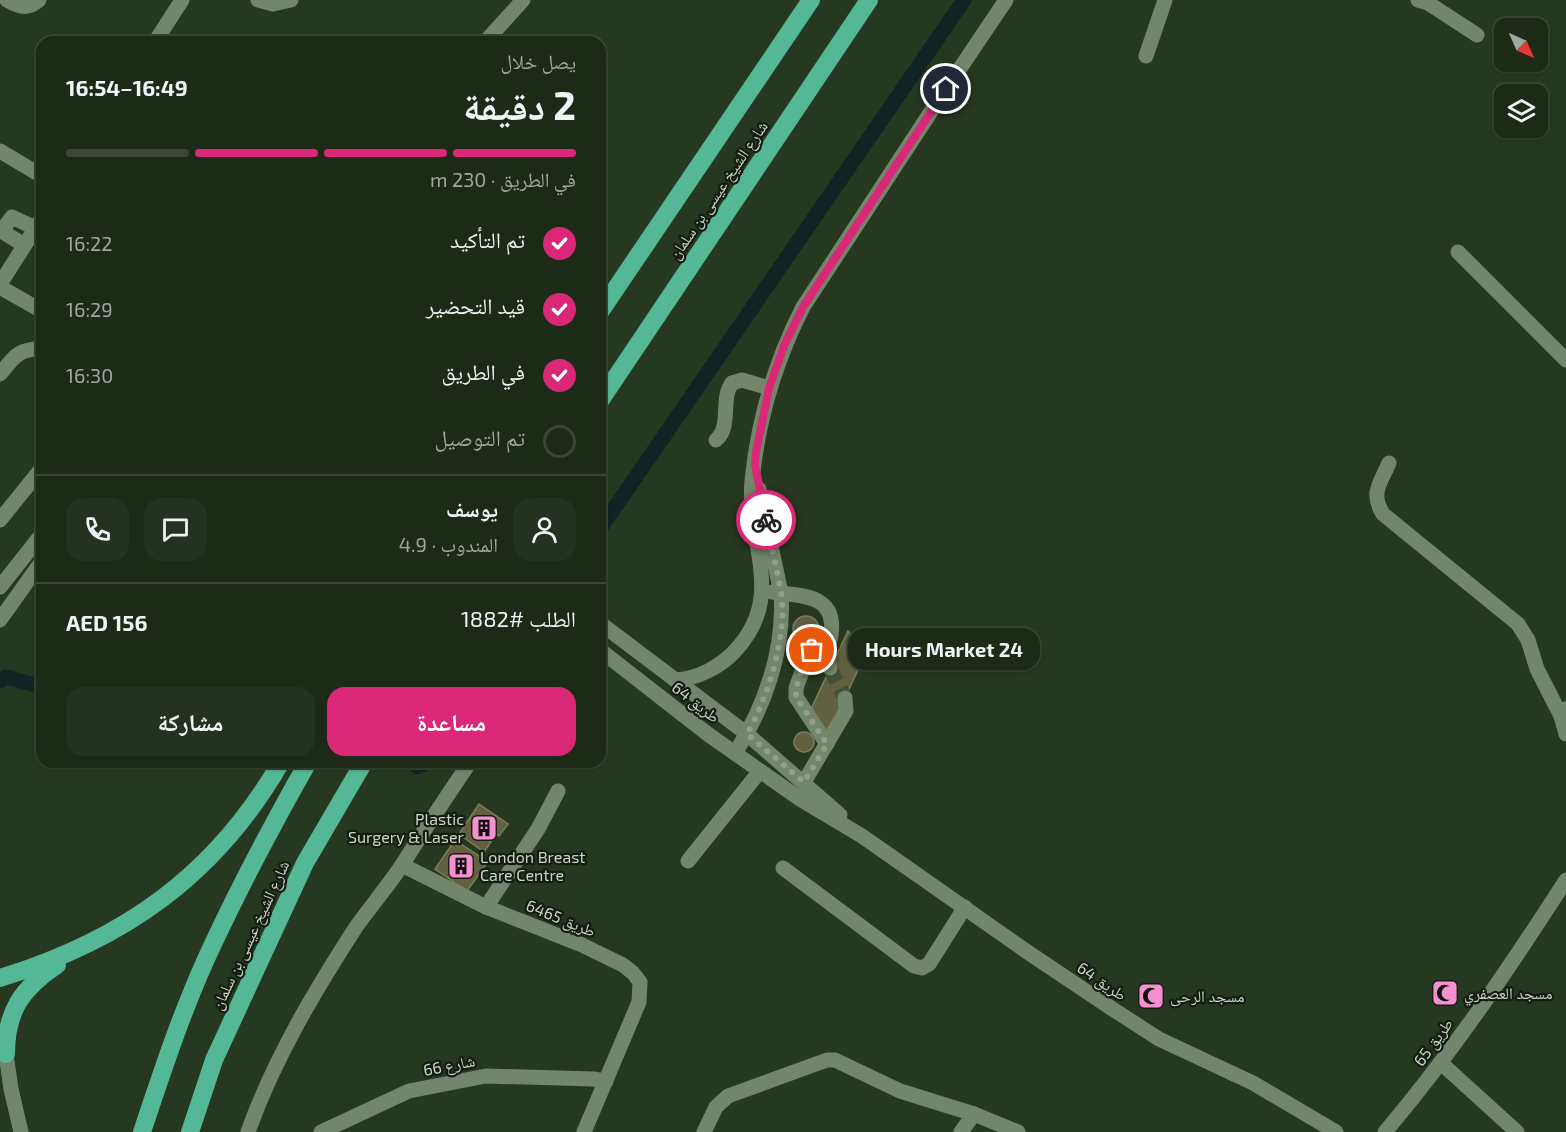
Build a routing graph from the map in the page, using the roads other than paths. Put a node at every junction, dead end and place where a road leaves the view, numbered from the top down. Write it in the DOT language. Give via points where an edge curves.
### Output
graph roads {
  1 [pos="7,0"];
  2 [pos="39,0"];
  3 [pos="258,0"];
  4 [pos="291,0"];
  5 [pos="523,0"];
  6 [pos="811,0"];
  7 [pos="869,0"];
  8 [pos="1006,0"];
  9 [pos="1165,0"];
  10 [pos="1418,0"];
  11 [pos="177,3"];
  12 [pos="159,36"];
  13 [pos="490,36"];
  14 [pos="1477,36"];
  15 [pos="1146,56"];
  16 [pos="0,151"];
  17 [pos="36,172"];
  18 [pos="36,223"];
  19 [pos="36,226"];
  20 [pos="24,245"];
  21 [pos="1458,252"];
  22 [pos="0,285"];
  23 [pos="606,303"];
  24 [pos="36,307"];
  25 [pos="36,349"];
  26 [pos="1566,360"];
  27 [pos="0,374"];
  28 [pos="769,388"];
  29 [pos="606,392"];
  30 [pos="716,440"];
  31 [pos="1389,463"];
  32 [pos="755,465"];
  33 [pos="36,475"];
  34 [pos="0,520"];
  35 [pos="36,542"];
  36 [pos="36,569"];
  37 [pos="0,587"];
  38 [pos="763,591"];
  39 [pos="781,593"];
  40 [pos="0,620"];
  41 [pos="606,628"];
  42 [pos="615,635"];
  43 [pos="606,646"];
  44 [pos="829,649"];
  45 [pos="606,656"];
  46 [pos="830,668"];
  47 [pos="675,680"];
  48 [pos="845,698"];
  49 [pos="1564,712"];
  50 [pos="747,734"];
  51 [pos="1566,734"];
  52 [pos="827,744"];
  53 [pos="735,753"];
  54 [pos="277,768"];
  55 [pos="305,768"];
  56 [pos="360,768"];
  57 [pos="466,768"];
  58 [pos="760,771"];
  59 [pos="804,782"];
  60 [pos="558,791"];
  61 [pos="862,836"];
  62 [pos="687,861"];
  63 [pos="402,865"];
  64 [pos="783,868"];
  65 [pos="1566,880"];
  66 [pos="486,907"];
  67 [pos="965,907"];
  68 [pos="89,944"];
  69 [pos="0,978"];
  70 [pos="3,1060"];
  71 [pos="1441,1063"];
  72 [pos="600,1080"];
  73 [pos="0,1092"];
  74 [pos="15,1106"];
  75 [pos="975,1113"];
  76 [pos="21,1132"];
  77 [pos="142,1132"];
  78 [pos="190,1132"];
  79 [pos="248,1132"];
  80 [pos="321,1132"];
  81 [pos="584,1132"];
  82 [pos="704,1132"];
  83 [pos="961,1132"];
  84 [pos="1018,1132"];
  85 [pos="1336,1132"];
  86 [pos="1385,1132"];
  87 [pos="1517,1132"];
  1 -- 2 [label="street" via="23,7"];
  3 -- 4 [label="street" via="273,4"];
  5 -- 13 [label="street"];
  6 -- 23 [label="highway, شارع الشيخ عيسى بن سلمان"];
  7 -- 29 [label="highway, شارع الشيخ عيسى بن سلمان"];
  8 -- 28 [label="street" via="803,307"];
  9 -- 15 [label="street"];
  10 -- 14 [label="street"];
  11 -- 12 [label="street"];
  16 -- 17 [label="street"];
  18 -- 20 [label="street" via="12,217 3,229"];
  19 -- 20 [label="street"];
  20 -- 22 [label="street"];
  21 -- 26 [label="street"];
  22 -- 24 [label="street"];
  25 -- 27 [label="street" via="16,354"];
  28 -- 30 [label="street" via="742,380 732,383 727,392 722,434"];
  28 -- 32 [label="street"];
  31 -- 49 [label="street" via="1377,489 1376,502 1383,514 1518,624 1537,669"];
  32 -- 38 [label="street" via="752,496"];
  32 -- 39 [label="street"];
  33 -- 34 [label="street"];
  35 -- 37 [label="street"];
  36 -- 40 [label="street"];
  38 -- 39 [label="street"];
  38 -- 47 [label="street" via="751,630 730,656 700,674"];
  39 -- 44 [label="street" via="814,599 827,607 833,622"];
  39 -- 50 [label="street" via="775,657 762,703"];
  41 -- 42 [label="street, طريق 64"];
  42 -- 43 [label="street"];
  42 -- 47 [label="street, طريق 64"];
  44 -- 46 [label="street"];
  44 -- 52 [label="street" via="809,652 796,692 798,702"];
  45 -- 53 [label="street, طريق 64"];
  47 -- 50 [label="street, طريق 64"];
  48 -- 52 [label="street" via="846,711"];
  49 -- 51 [label="street"];
  50 -- 53 [label="street"];
  50 -- 59 [label="street, طريق 64"];
  52 -- 59 [label="street"];
  53 -- 58 [label="street, طريق 64"];
  54 -- 68 [label="highway" via="236,829 204,864 169,895"];
  55 -- 77 [label="highway, شارع الشيخ عيسى بن سلمان" via="258,851 212,946 173,1041"];
  56 -- 78 [label="highway, شارع الشيخ عيسى بن سلمان" via="305,863 214,1060"];
  57 -- 63 [label="street"];
  58 -- 61 [label="street, طريق 64"];
  58 -- 62 [label="street"];
  59 -- 61 [label="street, طريق 64"];
  60 -- 66 [label="street" via="538,829"];
  61 -- 67 [label="street, طريق 64"];
  63 -- 66 [label="street, طريق 6465"];
  63 -- 79 [label="street" via="357,926 279,1056"];
  64 -- 67 [label="street" via="914,966 922,968"];
  65 -- 71 [label="street, طريق 65"];
  66 -- 72 [label="street, طريق 6465" via="582,945 623,965 640,982 639,1002"];
  67 -- 85 [label="street, طريق 64" via="1160,1040 1253,1083"];
  68 -- 69 [label="highway"];
  68 -- 70 [label="highway" via="43,974 18,1001 10,1018"];
  70 -- 74 [label="street"];
  71 -- 86 [label="street, طريق 65"];
  71 -- 87 [label="street"];
  72 -- 80 [label="street, شارع 66" via="486,1076 431,1086 409,1091"];
  72 -- 81 [label="street, طريق 6465"];
  73 -- 74 [label="street"];
  74 -- 76 [label="street"];
  75 -- 82 [label="street" via="900,1091 835,1060 827,1060 728,1096 716,1107"];
  75 -- 83 [label="street"];
  75 -- 84 [label="street"];
}
